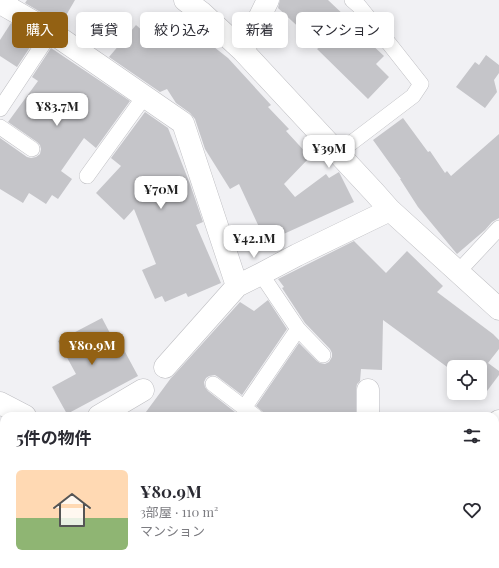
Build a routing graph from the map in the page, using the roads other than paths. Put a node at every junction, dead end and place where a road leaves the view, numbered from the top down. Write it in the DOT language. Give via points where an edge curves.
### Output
graph roads {
  1 [pos="185,0"];
  2 [pos="268,0"];
  3 [pos="352,0"];
  4 [pos="4,5"];
  5 [pos="16,12"];
  6 [pos="68,43"];
  7 [pos="41,48"];
  8 [pos="243,51"];
  9 [pos="144,97"];
  10 [pos="0,108"];
  11 [pos="0,127"];
  12 [pos="32,149"];
  13 [pos="338,153"];
  14 [pos="87,176"];
  15 [pos="390,210"];
  16 [pos="499,228"];
  17 [pos="458,272"];
  18 [pos="261,274"];
  19 [pos="237,286"];
  20 [pos="499,309"];
  21 [pos="298,329"];
  22 [pos="323,355"];
  23 [pos="165,367"];
  24 [pos="213,384"];
  25 [pos="142,390"];
  26 [pos="368,390"];
  27 [pos="0,403"];
  28 [pos="17,412"];
  29 [pos="106,412"];
  30 [pos="250,412"];
  31 [pos="368,412"];
  1 -- 8 [label="street"];
  2 -- 8 [label="street"];
  3 -- 13 [label="lane" via="421,84 414,96"];
  4 -- 5 [label="street"];
  6 -- 9 [label="street"];
  7 -- 10 [label="lane"];
  8 -- 13 [label="street"];
  9 -- 14 [label="lane"];
  9 -- 19 [label="street" via="183,123"];
  11 -- 12 [label="lane"];
  13 -- 15 [label="street"];
  15 -- 17 [label="street"];
  15 -- 18 [label="street"];
  16 -- 17 [label="lane"];
  17 -- 20 [label="street"];
  18 -- 19 [label="street"];
  18 -- 21 [label="lane"];
  19 -- 23 [label="street"];
  21 -- 22 [label="lane"];
  21 -- 30 [label="lane"];
  24 -- 30 [label="lane"];
  25 -- 29 [label="street"];
  26 -- 31 [label="street"];
  27 -- 28 [label="street"];
}
